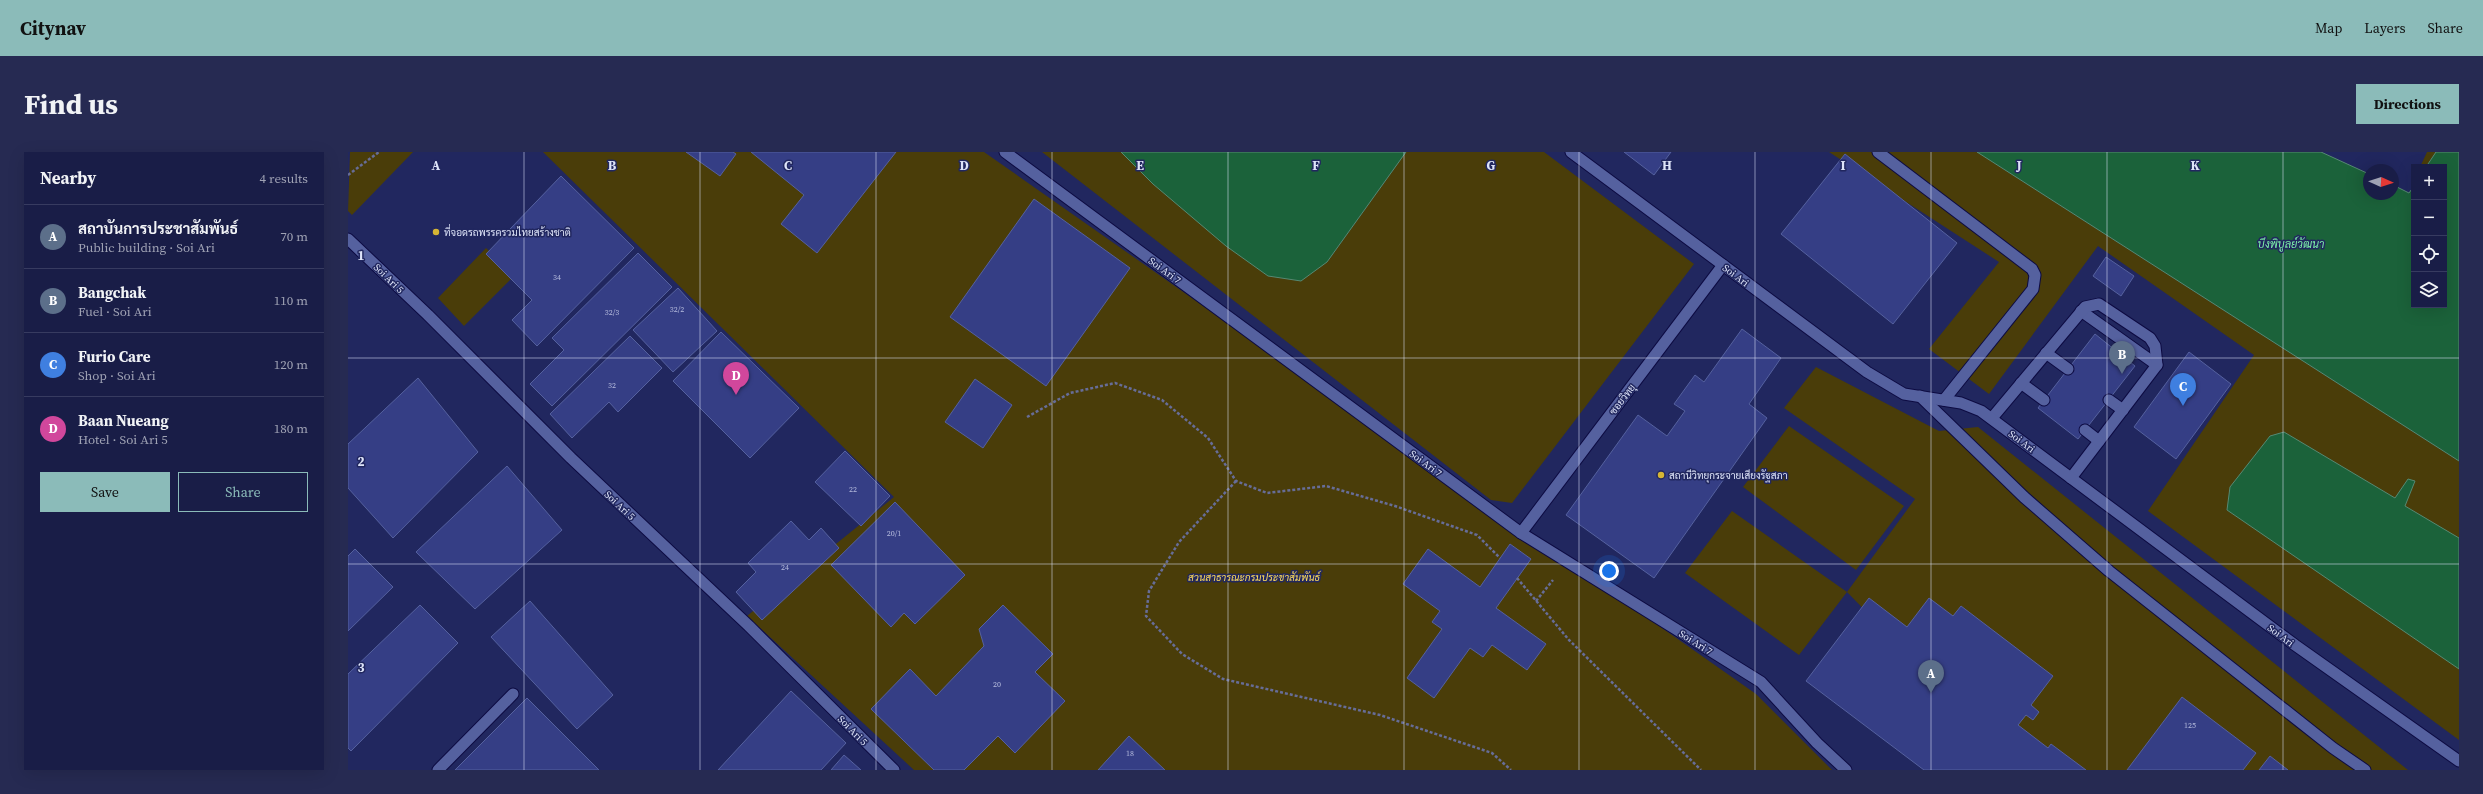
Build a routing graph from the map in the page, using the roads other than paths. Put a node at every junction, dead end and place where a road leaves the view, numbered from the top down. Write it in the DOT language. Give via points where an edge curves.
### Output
graph roads {
  1 [pos="1005,152"];
  2 [pos="1571,152"];
  3 [pos="1878,152"];
  4 [pos="348,239"];
  5 [pos="1723,265"];
  6 [pos="2081,311"];
  7 [pos="2046,353"];
  8 [pos="2157,365"];
  9 [pos="2068,369"];
  10 [pos="2021,384"];
  11 [pos="1920,396"];
  12 [pos="1944,400"];
  13 [pos="2044,400"];
  14 [pos="2109,400"];
  15 [pos="2123,410"];
  16 [pos="1992,418"];
  17 [pos="2085,430"];
  18 [pos="2099,441"];
  19 [pos="2071,478"];
  20 [pos="1521,533"];
  21 [pos="513,694"];
  22 [pos="2459,761"];
  23 [pos="438,770"];
  24 [pos="894,770"];
  25 [pos="1846,770"];
  26 [pos="2365,770"];
  1 -- 20 [label="street, Soi Ari 7"];
  2 -- 5 [label="street, Soi Ari"];
  3 -- 12 [label="street" via="2032,269 2035,275 2033,290"];
  4 -- 24 [label="street, Soi Ari 5" via="434,320 565,453 749,626"];
  5 -- 11 [label="street, Soi Ari" via="1867,372 1904,394"];
  5 -- 20 [label="street, ซอยวิทยุ"];
  6 -- 7 [label="street"];
  6 -- 8 [label="street"];
  6 -- 8 [label="street" via="2085,306 2100,304 2150,338 2156,346"];
  7 -- 9 [label="street"];
  7 -- 10 [label="street"];
  8 -- 15 [label="street"];
  10 -- 13 [label="street"];
  10 -- 16 [label="street"];
  11 -- 12 [label="street, Soi Ari"];
  11 -- 26 [label="street" via="2024,498 2109,571 2332,748"];
  12 -- 16 [label="street, Soi Ari" via="1968,406"];
  14 -- 15 [label="street"];
  15 -- 18 [label="street"];
  16 -- 19 [label="street, Soi Ari"];
  17 -- 18 [label="street"];
  18 -- 19 [label="street"];
  19 -- 22 [label="street, Soi Ari" via="2295,645"];
  20 -- 25 [label="street, Soi Ari 7" via="1761,682 1817,743"];
  21 -- 23 [label="street"];
}
